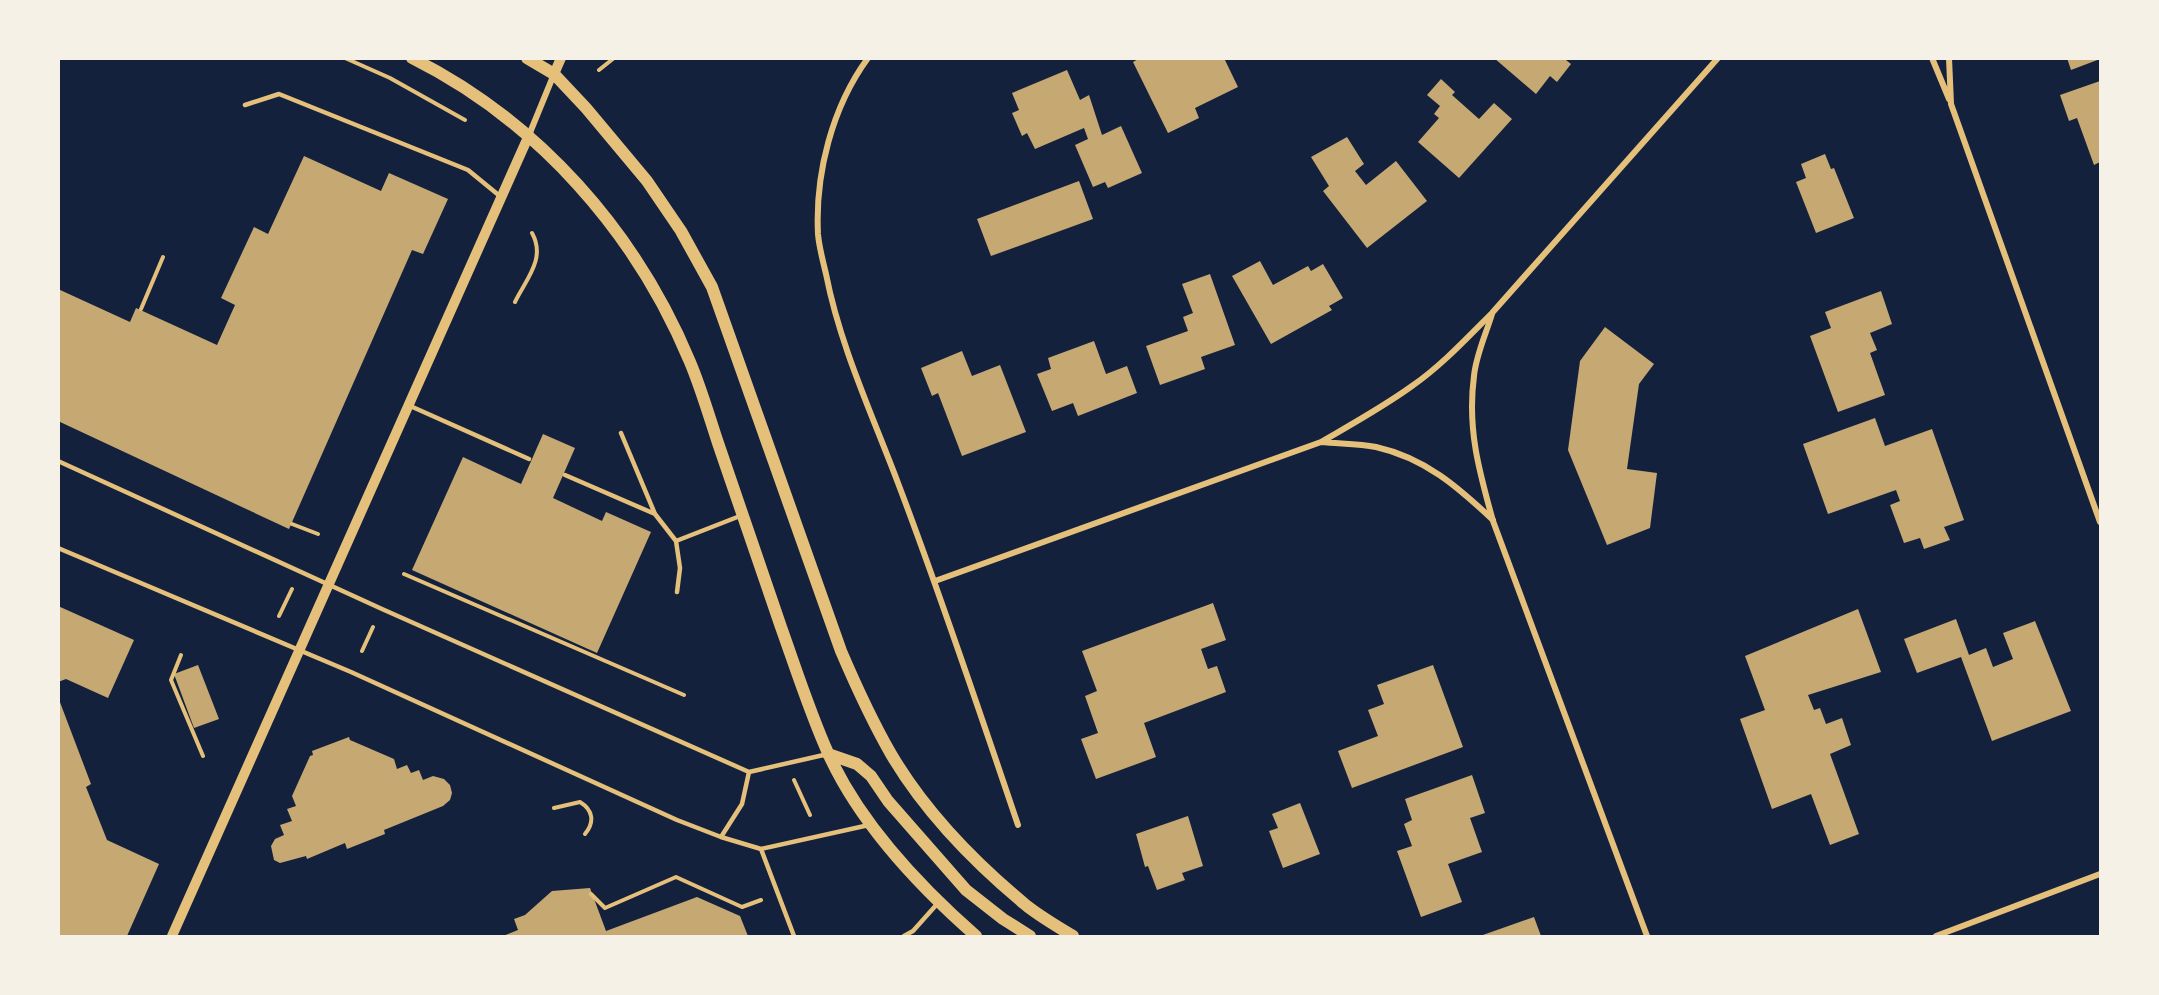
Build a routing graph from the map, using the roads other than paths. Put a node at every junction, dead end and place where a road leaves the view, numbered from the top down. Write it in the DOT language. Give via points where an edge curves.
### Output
graph roads {
  1 [pos="412,58"];
  2 [pos="527,58"];
  3 [pos="561,58"];
  4 [pos="868,58"];
  5 [pos="1718,58"];
  6 [pos="1932,58"];
  7 [pos="1950,58"];
  8 [pos="554,74"];
  9 [pos="1951,104"];
  10 [pos="245,105"];
  11 [pos="529,135"];
  12 [pos="501,197"];
  13 [pos="1492,314"];
  14 [pos="408,405"];
  15 [pos="621,433"];
  16 [pos="1320,442"];
  17 [pos="529,459"];
  18 [pos="58,461"];
  19 [pos="565,475"];
  20 [pos="655,514"];
  21 [pos="743,515"];
  22 [pos="1493,521"];
  23 [pos="2100,522"];
  24 [pos="676,541"];
  25 [pos="58,548"];
  26 [pos="935,581"];
  27 [pos="328,585"];
  28 [pos="677,592"];
  29 [pos="299,650"];
  30 [pos="828,754"];
  31 [pos="749,772"];
  32 [pos="872,824"];
  33 [pos="1018,825"];
  34 [pos="721,837"];
  35 [pos="761,849"];
  36 [pos="2100,874"];
  37 [pos="938,903"];
  38 [pos="172,936"];
  39 [pos="794,936"];
  40 [pos="904,936"];
  41 [pos="976,936"];
  42 [pos="1030,936"];
  43 [pos="1073,936"];
  44 [pos="1647,936"];
  45 [pos="1936,936"];
  1 -- 11 [label="main road" via="447,77"];
  2 -- 8 [label="main road"];
  3 -- 8 [label="street"];
  4 -- 26 [label="street" via="838,112 829,141 818,195 818,236 833,309"];
  5 -- 13 [label="street"];
  6 -- 9 [label="street"];
  7 -- 9 [label="street"];
  8 -- 11 [label="street"];
  8 -- 43 [label="main road" via="647,181 712,287 841,651 892,755 925,804 956,840 1029,907"];
  9 -- 23 [label="street"];
  10 -- 12 [label="lane" via="279,94 468,170"];
  11 -- 12 [label="street"];
  11 -- 21 [label="main road" via="591,200 656,290 690,362"];
  12 -- 14 [label="street"];
  13 -- 16 [label="street" via="1414,385"];
  13 -- 22 [label="street" via="1474,374 1471,424"];
  14 -- 17 [label="lane"];
  14 -- 27 [label="street"];
  15 -- 20 [label="lane"];
  16 -- 22 [label="street" via="1375,447 1402,455 1440,474"];
  16 -- 26 [label="street"];
  18 -- 27 [label="lane"];
  19 -- 20 [label="lane"];
  20 -- 24 [label="lane"];
  21 -- 24 [label="lane"];
  21 -- 30 [label="main road"];
  22 -- 44 [label="street"];
  24 -- 28 [label="lane" via="680,568"];
  25 -- 29 [label="lane"];
  26 -- 33 [label="street"];
  27 -- 29 [label="street"];
  27 -- 31 [label="lane"];
  29 -- 34 [label="lane"];
  29 -- 38 [label="street"];
  30 -- 31 [label="lane"];
  30 -- 32 [label="main road"];
  30 -- 42 [label="main road" via="857,764 871,776 966,890"];
  31 -- 34 [label="lane" via="742,804"];
  32 -- 35 [label="lane"];
  32 -- 37 [label="main road" via="904,867"];
  34 -- 35 [label="lane"];
  35 -- 39 [label="lane"];
  36 -- 45 [label="street"];
  37 -- 40 [label="lane"];
  37 -- 41 [label="main road"];
}
